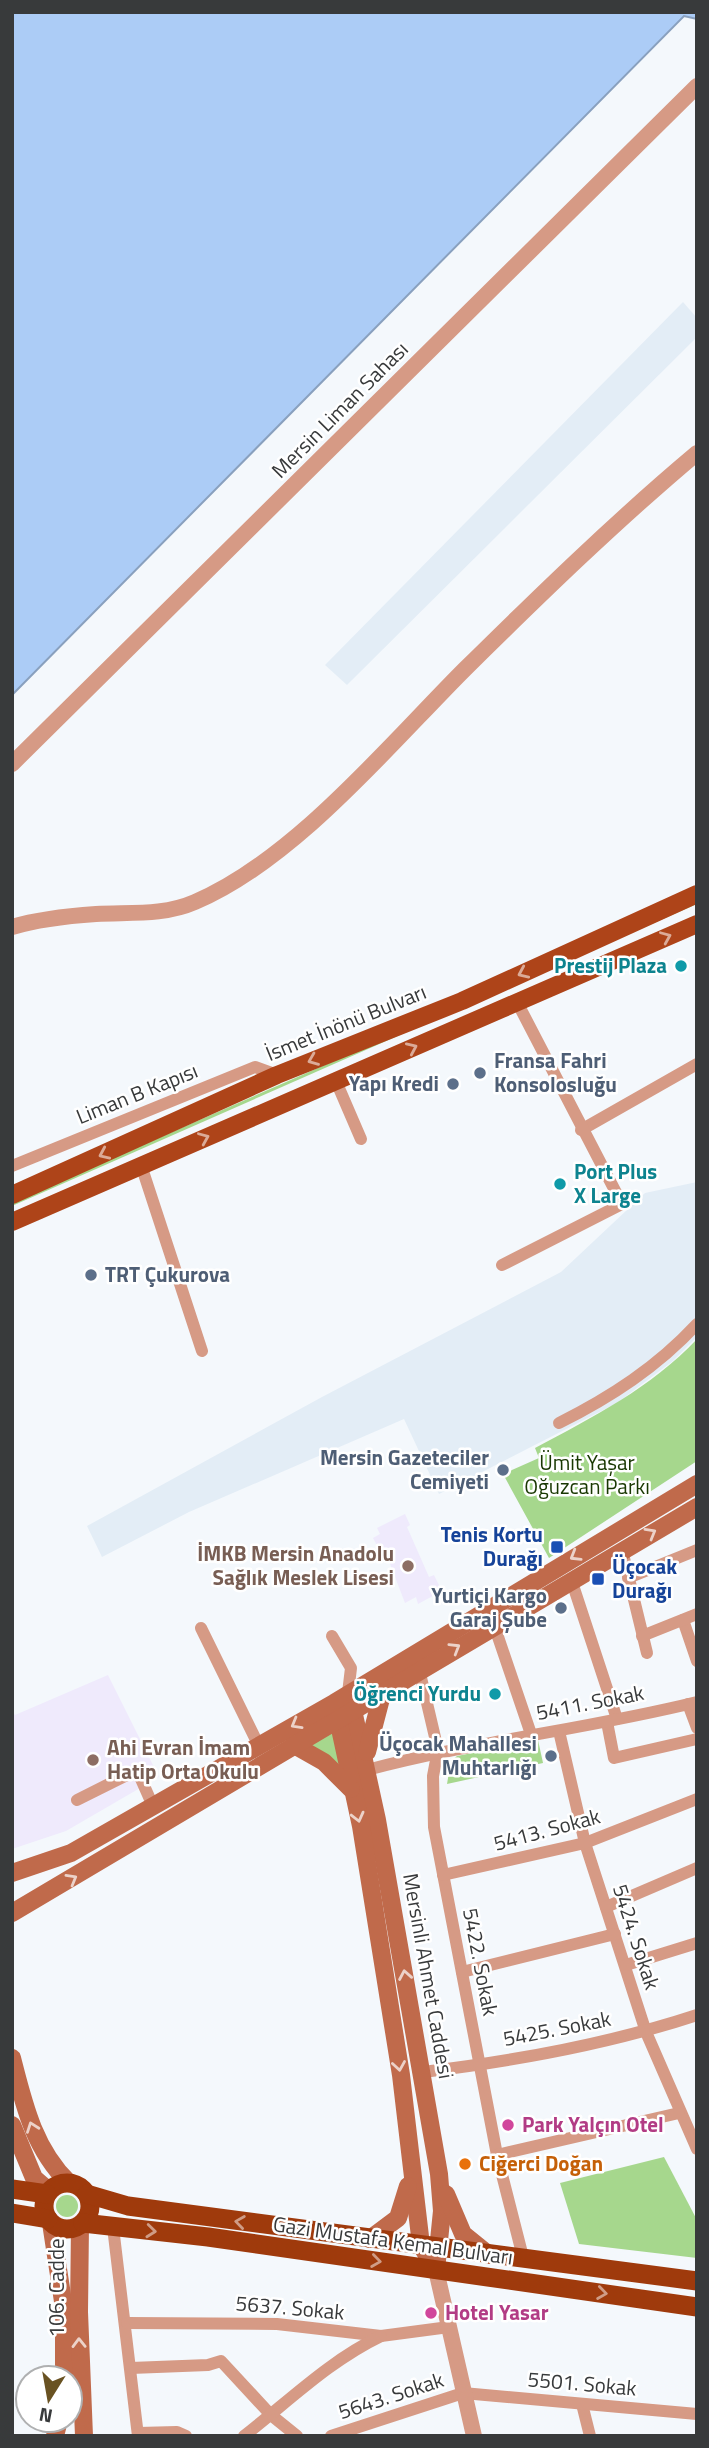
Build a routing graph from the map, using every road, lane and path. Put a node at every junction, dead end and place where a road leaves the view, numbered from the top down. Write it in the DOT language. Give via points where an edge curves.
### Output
graph roads {
  1 [pos="697,86"];
  2 [pos="697,453"];
  3 [pos="12,764"];
  4 [pos="697,894"];
  5 [pos="697,924"];
  6 [pos="12,926"];
  7 [pos="516,1002"];
  8 [pos="697,1063"];
  9 [pos="277,1075"];
  10 [pos="336,1081"];
  11 [pos="581,1130"];
  12 [pos="361,1139"];
  13 [pos="141,1165"];
  14 [pos="12,1166"];
  15 [pos="12,1195"];
  16 [pos="12,1222"];
  17 [pos="502,1265"];
  18 [pos="697,1324"];
  19 [pos="202,1351"];
  20 [pos="559,1423"];
  21 [pos="697,1484"];
  22 [pos="697,1507"];
  23 [pos="622,1550"];
  24 [pos="697,1550"];
  25 [pos="628,1578"];
  26 [pos="571,1579"];
  27 [pos="697,1614"];
  28 [pos="683,1620"];
  29 [pos="494,1625"];
  30 [pos="201,1628"];
  31 [pos="332,1636"];
  32 [pos="642,1636"];
  33 [pos="647,1653"];
  34 [pos="697,1661"];
  35 [pos="419,1669"];
  36 [pos="383,1691"];
  37 [pos="692,1703"];
  38 [pos="343,1706"];
  39 [pos="612,1720"];
  40 [pos="697,1728"];
  41 [pos="559,1731"];
  42 [pos="531,1734"];
  43 [pos="697,1739"];
  44 [pos="295,1745"];
  45 [pos="259,1746"];
  46 [pos="438,1750"];
  47 [pos="366,1766"];
  48 [pos="351,1789"];
  49 [pos="697,1799"];
  50 [pos="77,1800"];
  51 [pos="153,1806"];
  52 [pos="585,1843"];
  53 [pos="697,1868"];
  54 [pos="12,1873"];
  55 [pos="443,1875"];
  56 [pos="606,1907"];
  57 [pos="12,1913"];
  58 [pos="615,1934"];
  59 [pos="697,1943"];
  60 [pos="626,1965"];
  61 [pos="462,1972"];
  62 [pos="697,2015"];
  63 [pos="394,2032"];
  64 [pos="646,2032"];
  65 [pos="417,2042"];
  66 [pos="12,2058"];
  67 [pos="480,2064"];
  68 [pos="423,2072"];
  69 [pos="680,2113"];
  70 [pos="12,2125"];
  71 [pos="697,2149"];
  72 [pos="15,2153"];
  73 [pos="497,2155"];
  74 [pos="410,2172"];
  75 [pos="439,2174"];
  76 [pos="69,2183"];
  77 [pos="12,2189"];
  78 [pos="48,2192"];
  79 [pos="87,2194"];
  80 [pos="12,2213"];
  81 [pos="49,2221"];
  82 [pos="82,2224"];
  83 [pos="113,2227"];
  84 [pos="370,2239"];
  85 [pos="429,2246"];
  86 [pos="489,2255"];
  87 [pos="524,2260"];
  88 [pos="436,2270"];
  89 [pos="697,2281"];
  90 [pos="697,2306"];
  91 [pos="127,2323"];
  92 [pos="449,2327"];
  93 [pos="381,2336"];
  94 [pos="64,2364"];
  95 [pos="131,2368"];
  96 [pos="463,2393"];
  97 [pos="582,2404"];
  98 [pos="697,2414"];
  99 [pos="271,2415"];
  100 [pos="360,2431"];
  101 [pos="138,2435"];
  102 [pos="63,2436"];
  103 [pos="76,2436"];
  104 [pos="84,2436"];
  105 [pos="186,2436"];
  106 [pos="244,2436"];
  107 [pos="297,2436"];
  108 [pos="331,2436"];
  109 [pos="474,2436"];
  110 [pos="590,2436"];
  1 -- 3 [label="street, Mersin Liman Sahası"];
  2 -- 6 [label="street" via="474,661 320,815 242,877 193,903 151,913 96,914"];
  4 -- 9 [label="main road, İsmet İnönü Bulvarı, one-way" via="462,1001"];
  7 -- 5 [label="main road, one-way"];
  10 -- 7 [label="main road, one-way"];
  7 -- 11 [label="street"];
  8 -- 11 [label="street"];
  9 -- 14 [label="street, Liman B Kapısı" via="255,1067"];
  9 -- 15 [label="main road, İsmet İnönü Bulvarı, one-way"];
  10 -- 12 [label="street"];
  13 -- 10 [label="main road, one-way"];
  11 -- 17 [label="street" via="622,1204"];
  13 -- 16 [label="main road"];
  13 -- 19 [label="street"];
  18 -- 20 [label="street" via="669,1354 629,1383"];
  21 -- 38 [label="main road, one-way"];
  23 -- 22 [label="main road, one-way"];
  23 -- 25 [label="street"];
  23 -- 26 [label="main road"];
  24 -- 25 [label="street"];
  25 -- 32 [label="street"];
  26 -- 29 [label="main road"];
  26 -- 39 [label="street"];
  27 -- 28 [label="street"];
  28 -- 32 [label="street"];
  28 -- 34 [label="street"];
  35 -- 29 [label="main road, one-way"];
  29 -- 42 [label="street"];
  30 -- 45 [label="street"];
  31 -- 38 [label="street" via="351,1668"];
  32 -- 33 [label="street"];
  35 -- 36 [label="main road"];
  35 -- 46 [label="street, 5422. Sokak"];
  36 -- 38 [label="main road"];
  36 -- 47 [label="main road"];
  37 -- 39 [label="street, 5411. Sokak"];
  37 -- 40 [label="street"];
  38 -- 44 [label="main road"];
  38 -- 45 [label="main road, one-way"];
  38 -- 47 [label="main road, Mersinli Ahmet Caddesi"];
  38 -- 48 [label="main road, Mersinli Ahmet Caddesi"];
  39 -- 41 [label="street, 5411. Sokak"];
  39 -- 43 [label="street" via="614,1758"];
  41 -- 42 [label="street, 5411. Sokak"];
  41 -- 52 [label="street, 5424. Sokak"];
  42 -- 46 [label="street, 5411. Sokak"];
  44 -- 48 [label="main road" via="324,1762"];
  57 -- 44 [label="main road, one-way"];
  45 -- 51 [label="main road"];
  46 -- 47 [label="street, 5411. Sokak"];
  46 -- 55 [label="street, 5422. Sokak" via="433,1776 434,1827"];
  65 -- 47 [label="main road, Mersinli Ahmet Caddesi, one-way"];
  48 -- 63 [label="main road, Mersinli Ahmet Caddesi, one-way"];
  49 -- 52 [label="street, 5413. Sokak"];
  50 -- 51 [label="street" via="137,1770"];
  51 -- 54 [label="main road" via="71,1853"];
  52 -- 55 [label="street, 5413. Sokak"];
  52 -- 56 [label="street, 5424. Sokak"];
  53 -- 56 [label="street"];
  55 -- 61 [label="street, 5422. Sokak"];
  56 -- 58 [label="street, 5424. Sokak"];
  58 -- 60 [label="street, 5424. Sokak"];
  58 -- 61 [label="street"];
  59 -- 60 [label="street"];
  60 -- 64 [label="street, 5424. Sokak"];
  61 -- 67 [label="street, 5422. Sokak"];
  62 -- 64 [label="street, 5425. Sokak"];
  63 -- 65 [label="main road"];
  63 -- 74 [label="main road, Mersinli Ahmet Caddesi, one-way"];
  64 -- 67 [label="street, 5425. Sokak"];
  64 -- 69 [label="street, 5424. Sokak"];
  65 -- 68 [label="main road, Mersinli Ahmet Caddesi"];
  76 -- 66 [label="main road, one-way" via="41,2149"];
  67 -- 68 [label="street, 5425. Sokak"];
  67 -- 73 [label="street, 5422. Sokak"];
  68 -- 75 [label="main road, Mersinli Ahmet Caddesi"];
  69 -- 71 [label="street, 5424. Sokak"];
  69 -- 73 [label="street"];
  70 -- 72 [label="main road"];
  72 -- 78 [label="main road"];
  73 -- 87 [label="street, 5422. Sokak"];
  74 -- 84 [label="main road" via="398,2218"];
  74 -- 85 [label="main road, Mersinli Ahmet Caddesi"];
  75 -- 85 [label="main road, Mersinli Ahmet Caddesi" via="442,2211"];
  75 -- 86 [label="main road" via="463,2234"];
  76 -- 78 [label="highway"];
  76 -- 79 [label="highway"];
  77 -- 78 [label="highway"];
  78 -- 81 [label="highway" via="44,2207"];
  79 -- 82 [label="highway" via="90,2212"];
  84 -- 79 [label="highway, Gazi Mustafa Kemal Bulvarı, one-way" via="128,2206"];
  80 -- 81 [label="highway"];
  81 -- 82 [label="highway" via="62,2229"];
  81 -- 94 [label="main road, 106. Cadde" via="64,2308"];
  82 -- 83 [label="highway, Gazi Mustafa Kemal Bulvarı"];
  104 -- 82 [label="main road, 106. Cadde, one-way" via="79,2312"];
  83 -- 88 [label="highway, Gazi Mustafa Kemal Bulvarı, one-way"];
  83 -- 91 [label="street"];
  84 -- 85 [label="highway, Gazi Mustafa Kemal Bulvarı"];
  85 -- 86 [label="highway, Gazi Mustafa Kemal Bulvarı"];
  85 -- 88 [label="main road, Mersinli Ahmet Caddesi"];
  86 -- 87 [label="highway, Gazi Mustafa Kemal Bulvarı"];
  87 -- 89 [label="highway, Gazi Mustafa Kemal Bulvarı"];
  88 -- 90 [label="highway, Gazi Mustafa Kemal Bulvarı, one-way"];
  88 -- 92 [label="street, Mersinli Ahmet Caddesi"];
  91 -- 93 [label="street, 5637. Sokak" via="277,2324"];
  91 -- 95 [label="street"];
  92 -- 93 [label="street, 5637. Sokak"];
  92 -- 96 [label="street, Mersinli Ahmet Caddesi"];
  93 -- 99 [label="street" via="327,2367"];
  95 -- 99 [label="street" via="220,2361"];
  95 -- 101 [label="street"];
  96 -- 97 [label="street, 5501. Sokak"];
  96 -- 100 [label="street, 5643. Sokak"];
  96 -- 109 [label="street, Mersinli Ahmet Caddesi"];
  97 -- 98 [label="street, 5501. Sokak"];
  97 -- 110 [label="street"];
  99 -- 106 [label="street"];
  99 -- 107 [label="street"];
  100 -- 108 [label="street, 5643. Sokak"];
  101 -- 105 [label="street" via="177,2432"];
  102 -- 103 [label="main road"];
}
